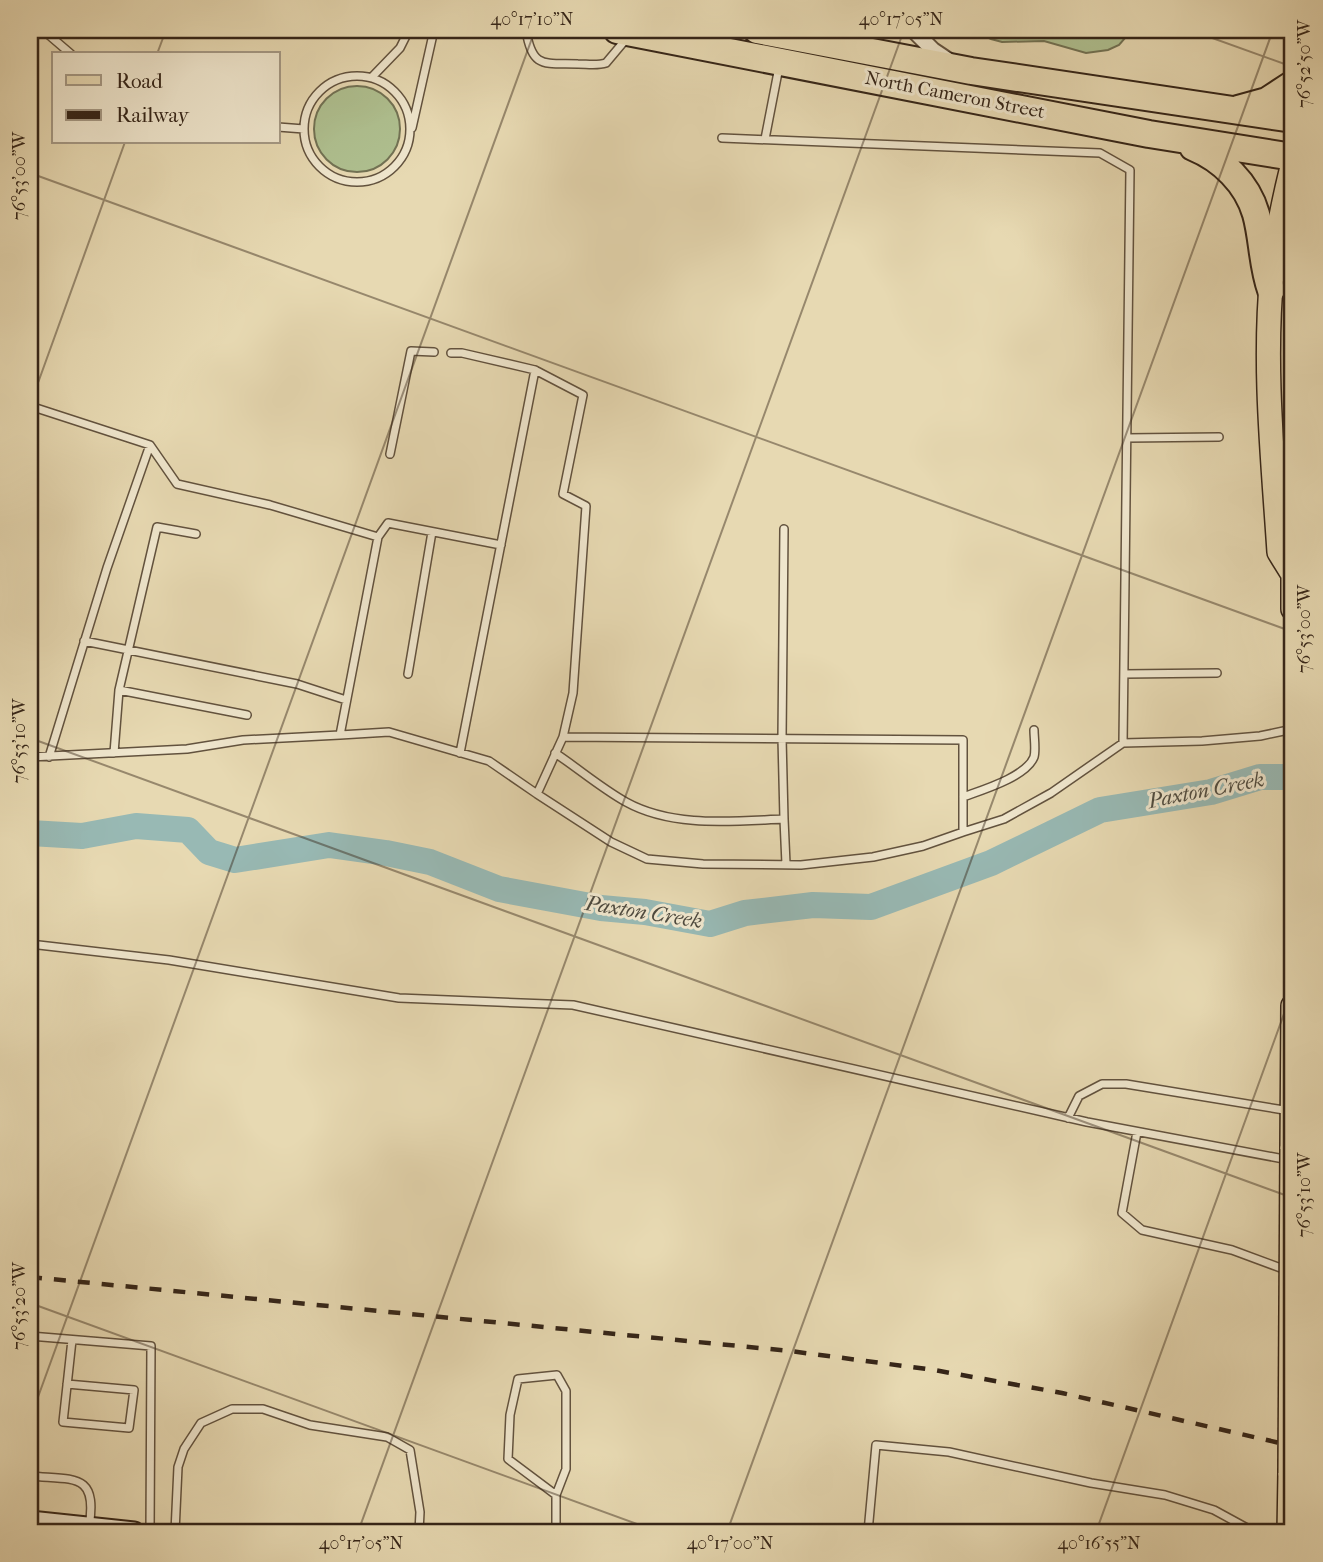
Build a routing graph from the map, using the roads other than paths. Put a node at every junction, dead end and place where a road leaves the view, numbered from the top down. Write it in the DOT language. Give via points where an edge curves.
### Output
graph roads {
  1 [pos="43,30"];
  2 [pos="410,30"];
  3 [pos="435,30"];
  4 [pos="526,30"];
  5 [pos="757,30"];
  6 [pos="913,30"];
  7 [pos="624,31"];
  8 [pos="69,52"];
  9 [pos="780,61"];
  10 [pos="971,71"];
  11 [pos="372,77"];
  12 [pos="1293,84"];
  13 [pos="1232,111"];
  14 [pos="1293,119"];
  15 [pos="280,127"];
  16 [pos="304,129"];
  17 [pos="722,138"];
  18 [pos="409,139"];
  19 [pos="765,139"];
  20 [pos="1179,139"];
  21 [pos="1293,157"];
  22 [pos="1293,163"];
  23 [pos="1271,290"];
  24 [pos="434,352"];
  25 [pos="451,353"];
  26 [pos="535,370"];
  27 [pos="30,406"];
  28 [pos="1219,437"];
  29 [pos="1127,438"];
  30 [pos="150,445"];
  31 [pos="390,454"];
  32 [pos="784,529"];
  33 [pos="432,532"];
  34 [pos="196,534"];
  35 [pos="377,537"];
  36 [pos="501,545"];
  37 [pos="1293,572"];
  38 [pos="1293,609"];
  39 [pos="84,641"];
  40 [pos="126,650"];
  41 [pos="1217,673"];
  42 [pos="408,674"];
  43 [pos="1124,674"];
  44 [pos="119,690"];
  45 [pos="346,700"];
  46 [pos="247,715"];
  47 [pos="1293,729"];
  48 [pos="1034,730"];
  49 [pos="340,735"];
  50 [pos="563,737"];
  51 [pos="782,738"];
  52 [pos="1123,743"];
  53 [pos="114,753"];
  54 [pos="460,753"];
  55 [pos="555,753"];
  56 [pos="30,757"];
  57 [pos="49,757"];
  58 [pos="537,794"];
  59 [pos="963,797"];
  60 [pos="785,819"];
  61 [pos="963,832"];
  62 [pos="786,864"];
  63 [pos="30,944"];
  64 [pos="1293,1006"];
  65 [pos="1293,1112"];
  66 [pos="1069,1118"];
  67 [pos="1137,1132"];
  68 [pos="1292,1149"];
  69 [pos="1293,1161"];
  70 [pos="1293,1272"];
  71 [pos="30,1336"];
  72 [pos="72,1339"];
  73 [pos="67,1384"];
  74 [pos="30,1476"];
  75 [pos="556,1495"];
  76 [pos="30,1521"];
  77 [pos="89,1528"];
  78 [pos="134,1532"];
  79 [pos="150,1532"];
  80 [pos="175,1532"];
  81 [pos="419,1532"];
  82 [pos="556,1532"];
  83 [pos="868,1532"];
  84 [pos="1247,1532"];
  85 [pos="1289,1532"];
  1 -- 8 [label="lane"];
  2 -- 11 [label="lane" via="400,48"];
  3 -- 18 [label="lane"];
  4 -- 7 [label="lane" via="530,51 538,60 552,64 606,63"];
  5 -- 10 [label="highway, North Cameron Street"];
  6 -- 10 [label="street" via="943,57"];
  7 -- 9 [label="highway, North Cameron Street"];
  9 -- 19 [label="lane"];
  9 -- 20 [label="highway, North Cameron Street"];
  10 -- 13 [label="highway, North Cameron Street"];
  11 -- 16 [label="lane" via="340,78 321,89 308,107"];
  11 -- 18 [label="lane" via="392,89 405,106"];
  12 -- 13 [label="highway" via="1267,100"];
  13 -- 14 [label="highway, North Cameron Street"];
  15 -- 16 [label="lane"];
  16 -- 18 [label="lane" via="309,151 322,169 352,182 374,179 393,168"];
  17 -- 19 [label="lane"];
  19 -- 29 [label="lane" via="1100,153 1130,170"];
  20 -- 21 [label="highway, North Cameron Street"];
  20 -- 23 [label="highway" via="1218,160 1245,190 1256,215"];
  22 -- 23 [label="main road"];
  23 -- 37 [label="main road" via="1269,377 1279,552"];
  24 -- 31 [label="lane" via="411,351"];
  25 -- 26 [label="lane"];
  26 -- 36 [label="lane"];
  26 -- 50 [label="lane" via="583,396 563,494 586,506 573,693"];
  27 -- 30 [label="lane"];
  28 -- 29 [label="lane"];
  29 -- 43 [label="lane"];
  30 -- 35 [label="lane" via="177,484 270,505"];
  30 -- 39 [label="lane"];
  32 -- 51 [label="lane"];
  33 -- 35 [label="lane" via="388,523"];
  33 -- 36 [label="lane"];
  33 -- 42 [label="lane"];
  34 -- 40 [label="lane" via="157,527"];
  35 -- 45 [label="lane"];
  36 -- 54 [label="lane"];
  37 -- 38 [label="main road"];
  39 -- 40 [label="lane"];
  39 -- 57 [label="lane"];
  40 -- 44 [label="lane"];
  40 -- 45 [label="lane" via="296,684"];
  41 -- 43 [label="lane"];
  43 -- 52 [label="lane"];
  44 -- 46 [label="lane"];
  44 -- 53 [label="lane"];
  45 -- 49 [label="lane"];
  47 -- 52 [label="lane" via="1202,741"];
  48 -- 59 [label="lane" via="1034,756 1028,765 1004,783"];
  49 -- 53 [label="lane"];
  49 -- 54 [label="lane" via="388,732"];
  50 -- 51 [label="lane"];
  50 -- 55 [label="lane"];
  51 -- 59 [label="lane" via="962,740"];
  51 -- 60 [label="lane"];
  52 -- 61 [label="lane" via="1051,793 1004,819"];
  53 -- 57 [label="lane"];
  54 -- 58 [label="lane" via="489,761"];
  55 -- 58 [label="lane"];
  55 -- 60 [label="lane" via="627,803 661,816 710,822"];
  56 -- 57 [label="lane"];
  58 -- 62 [label="lane" via="611,842 647,859"];
  59 -- 61 [label="lane"];
  60 -- 62 [label="lane"];
  61 -- 62 [label="lane" via="873,857"];
  63 -- 66 [label="lane" via="169,960 399,998 573,1005"];
  64 -- 65 [label="main road"];
  65 -- 66 [label="lane" via="1102,1084 1079,1096"];
  65 -- 68 [label="main road"];
  66 -- 67 [label="lane"];
  67 -- 69 [label="lane"];
  67 -- 70 [label="lane" via="1122,1213 1142,1230 1232,1251"];
  68 -- 85 [label="main road, bridge"];
  71 -- 72 [label="lane"];
  72 -- 73 [label="lane"];
  72 -- 79 [label="lane" via="151,1346"];
  73 -- 73 [label="lane" via="63,1422 129,1428 134,1390"];
  74 -- 77 [label="lane" via="85,1485 92,1497"];
  75 -- 75 [label="lane" via="508,1459 518,1379 557,1375 566,1391 566,1469"];
  75 -- 82 [label="lane"];
  76 -- 77 [label="main road"];
  77 -- 78 [label="main road"];
  80 -- 81 [label="lane" via="178,1467 201,1423 232,1409 263,1409 310,1425 387,1437 411,1450"];
  83 -- 84 [label="lane" via="876,1445 949,1452 1165,1495 1214,1510"];
}
